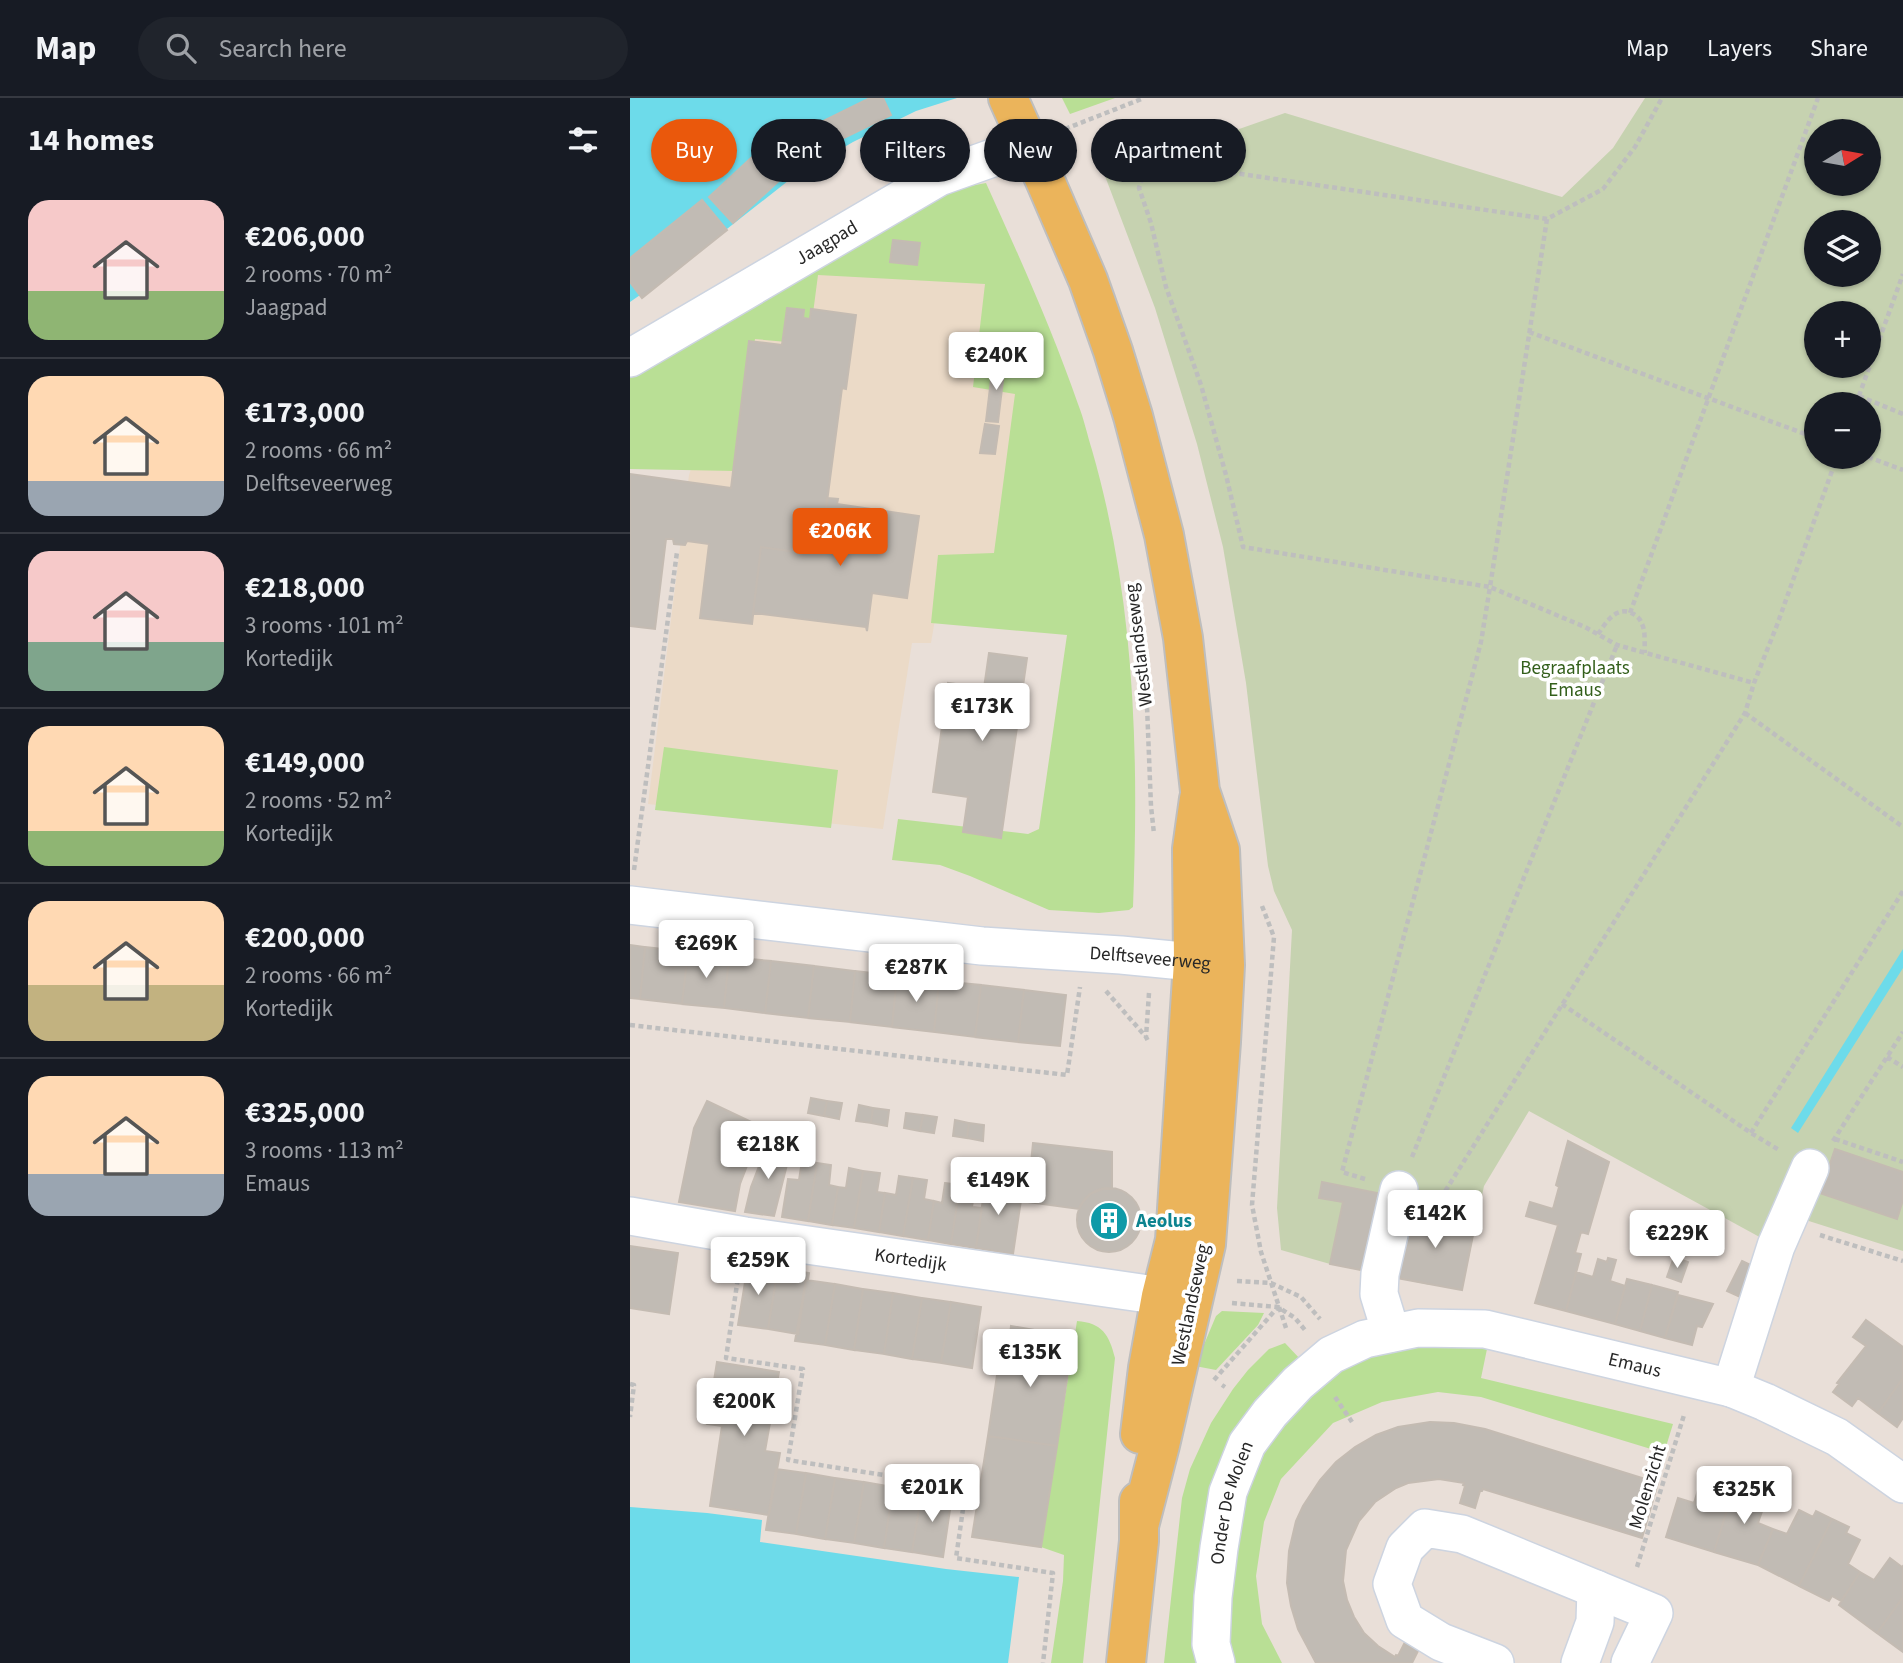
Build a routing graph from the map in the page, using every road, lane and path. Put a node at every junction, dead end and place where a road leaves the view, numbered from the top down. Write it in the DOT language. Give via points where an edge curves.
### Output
graph roads {
  1 [pos="1144,98"];
  2 [pos="1662,98"];
  3 [pos="1818,98"];
  4 [pos="1017,117"];
  5 [pos="1077,124"];
  6 [pos="1547,219"];
  7 [pos="1903,274"];
  8 [pos="1529,332"];
  9 [pos="630,358"];
  10 [pos="1860,392"];
  11 [pos="1708,398"];
  12 [pos="1881,405"];
  13 [pos="1903,414"];
  14 [pos="1804,434"];
  15 [pos="1881,462"];
  16 [pos="1833,469"];
  17 [pos="1903,470"];
  18 [pos="677,552"];
  19 [pos="1490,587"];
  20 [pos="1135,601"];
  21 [pos="1630,612"];
  22 [pos="1598,634"];
  23 [pos="1617,645"];
  24 [pos="1645,653"];
  25 [pos="1754,683"];
  26 [pos="1745,713"];
  27 [pos="1903,827"];
  28 [pos="1155,843"];
  29 [pos="632,889"];
  30 [pos="1903,891"];
  31 [pos="1080,957"];
  32 [pos="1152,958"];
  33 [pos="1209,964"];
  34 [pos="1562,1004"];
  35 [pos="630,1025"];
  36 [pos="1903,1032"];
  37 [pos="1146,1037"];
  38 [pos="1152,1046"];
  39 [pos="1265,1048"];
  40 [pos="1887,1058"];
  41 [pos="1903,1067"];
  42 [pos="1751,1133"];
  43 [pos="1834,1139"];
  44 [pos="1903,1162"];
  45 [pos="1810,1168"];
  46 [pos="1399,1190"];
  47 [pos="630,1216"];
  48 [pos="1786,1224"];
  49 [pos="1903,1261"];
  50 [pos="738,1280"];
  51 [pos="1271,1283"];
  52 [pos="1176,1298"];
  53 [pos="1278,1307"];
  54 [pos="1287,1331"];
  55 [pos="1391,1333"];
  56 [pos="1347,1348"];
  57 [pos="1315,1367"];
  58 [pos="1694,1380"];
  59 [pos="630,1384"];
  60 [pos="1731,1388"];
  61 [pos="630,1417"];
  62 [pos="1903,1484"];
  63 [pos="1609,1594"];
  64 [pos="1043,1663"];
  65 [pos="1126,1663"];
  66 [pos="1216,1663"];
  67 [pos="1494,1663"];
  68 [pos="1580,1663"];
  69 [pos="1630,1663"];
  1 -- 5 [label="path"];
  2 -- 6 [label="path" via="1635,147 1603,188"];
  3 -- 11 [label="path"];
  4 -- 9 [label="street, Jaagpad" via="998,156 940,177"];
  4 -- 33 [label="main road, Westlandseweg" via="1088,280 1133,416 1161,521 1183,638 1200,791 1192,849"];
  6 -- 8 [label="path"];
  6 -- 19 [label="path" via="1160,162 1145,170 1139,188 1166,287 1201,385 1243,547"];
  7 -- 10 [label="path"];
  8 -- 11 [label="path"];
  8 -- 19 [label="path"];
  11 -- 14 [label="path"];
  11 -- 21 [label="path"];
  12 -- 13 [label="path"];
  15 -- 17 [label="path"];
  16 -- 25 [label="path"];
  18 -- 29 [label="path"];
  19 -- 22 [label="path"];
  19 -- 46 [label="path" via="1478,655 1342,1172"];
  20 -- 28 [label="path, Westlandseweg" via="1146,681"];
  21 -- 22 [label="path" via="1613,615"];
  21 -- 24 [label="path" via="1643,626"];
  22 -- 23 [label="path"];
  23 -- 24 [label="path"];
  23 -- 46 [label="path"];
  24 -- 25 [label="path"];
  25 -- 26 [label="path"];
  26 -- 27 [label="path"];
  26 -- 34 [label="path"];
  29 -- 31 [label="street, Delftseveerweg" via="982,946"];
  30 -- 42 [label="path"];
  31 -- 32 [label="street, Delftseveerweg"];
  31 -- 35 [label="path" via="1067,1075"];
  31 -- 37 [label="path, Delftseveerweg"];
  32 -- 33 [label="street, Delftseveerweg"];
  32 -- 37 [label="path"];
  33 -- 52 [label="main road, Westlandseweg" via="1221,1042 1206,1244"];
  34 -- 42 [label="path"];
  34 -- 46 [label="path" via="1439,1201"];
  36 -- 40 [label="path"];
  37 -- 38 [label="path"];
  39 -- 51 [label="path" via="1252,1205"];
  40 -- 41 [label="path"];
  40 -- 43 [label="path"];
  42 -- 45 [label="path"];
  43 -- 44 [label="path"];
  43 -- 45 [label="path"];
  45 -- 48 [label="street"];
  46 -- 55 [label="street" via="1380,1275 1379,1294"];
  47 -- 52 [label="street, Kortedijk"];
  48 -- 49 [label="path"];
  48 -- 60 [label="street"];
  50 -- 64 [label="path" via="726,1358 803,1369 788,1460 966,1488 957,1558 1052,1573"];
  51 -- 53 [label="path"];
  51 -- 56 [label="path" via="1301,1297"];
  52 -- 53 [label="path"];
  52 -- 65 [label="main road, Westlandseweg" via="1160,1445 1139,1526"];
  53 -- 54 [label="path"];
  55 -- 56 [label="street, Emaus"];
  55 -- 58 [label="street, Emaus" via="1418,1328 1485,1329"];
  56 -- 57 [label="street, Emaus"];
  57 -- 66 [label="street, Onder De Molen" via="1247,1444 1228,1492 1213,1597 1211,1644"];
  58 -- 60 [label="street, Emaus"];
  58 -- 63 [label="path, Molenzicht" via="1633,1578"];
  59 -- 61 [label="path" via="634,1385"];
  60 -- 62 [label="street, Emaus" via="1837,1437"];
  63 -- 67 [label="street" via="1462,1534 1425,1528 1405,1548 1392,1584 1405,1620 1441,1642"];
  63 -- 68 [label="street"];
  63 -- 69 [label="street" via="1654,1613"];
}
